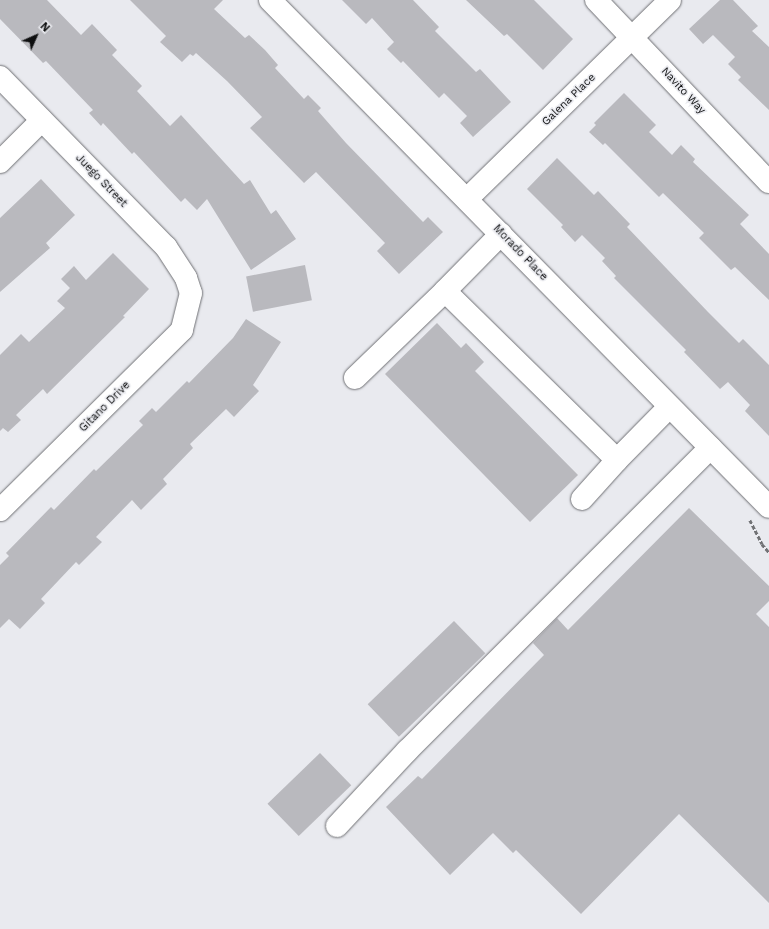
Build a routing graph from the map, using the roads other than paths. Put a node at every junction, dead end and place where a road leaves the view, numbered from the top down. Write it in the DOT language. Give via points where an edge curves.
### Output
graph roads {
  1 [pos="270,0"];
  2 [pos="596,0"];
  3 [pos="670,0"];
  4 [pos="632,37"];
  5 [pos="0,77"];
  6 [pos="42,120"];
  7 [pos="0,162"];
  8 [pos="769,182"];
  9 [pos="467,199"];
  10 [pos="501,234"];
  11 [pos="444,291"];
  12 [pos="191,293"];
  13 [pos="355,378"];
  14 [pos="669,407"];
  15 [pos="710,448"];
  16 [pos="617,460"];
  17 [pos="582,499"];
  18 [pos="769,507"];
  19 [pos="0,510"];
  20 [pos="337,826"];
  1 -- 9 [label="street, Morado Place"];
  2 -- 4 [label="street, Navito Way"];
  3 -- 4 [label="street, Galena Place"];
  4 -- 8 [label="street, Navito Way"];
  4 -- 9 [label="street, Galena Place"];
  5 -- 6 [label="street, Juego Street"];
  6 -- 7 [label="street"];
  6 -- 12 [label="street, Juego Street" via="166,247 186,278"];
  9 -- 10 [label="street, Morado Place"];
  10 -- 11 [label="street"];
  10 -- 14 [label="street, Morado Place"];
  11 -- 13 [label="street"];
  11 -- 16 [label="street"];
  12 -- 19 [label="street, Gitano Drive" via="182,330"];
  14 -- 15 [label="street, Morado Place"];
  14 -- 16 [label="street"];
  15 -- 18 [label="street, Morado Place"];
  15 -- 20 [label="street" via="407,751"];
  16 -- 17 [label="street"];
}
